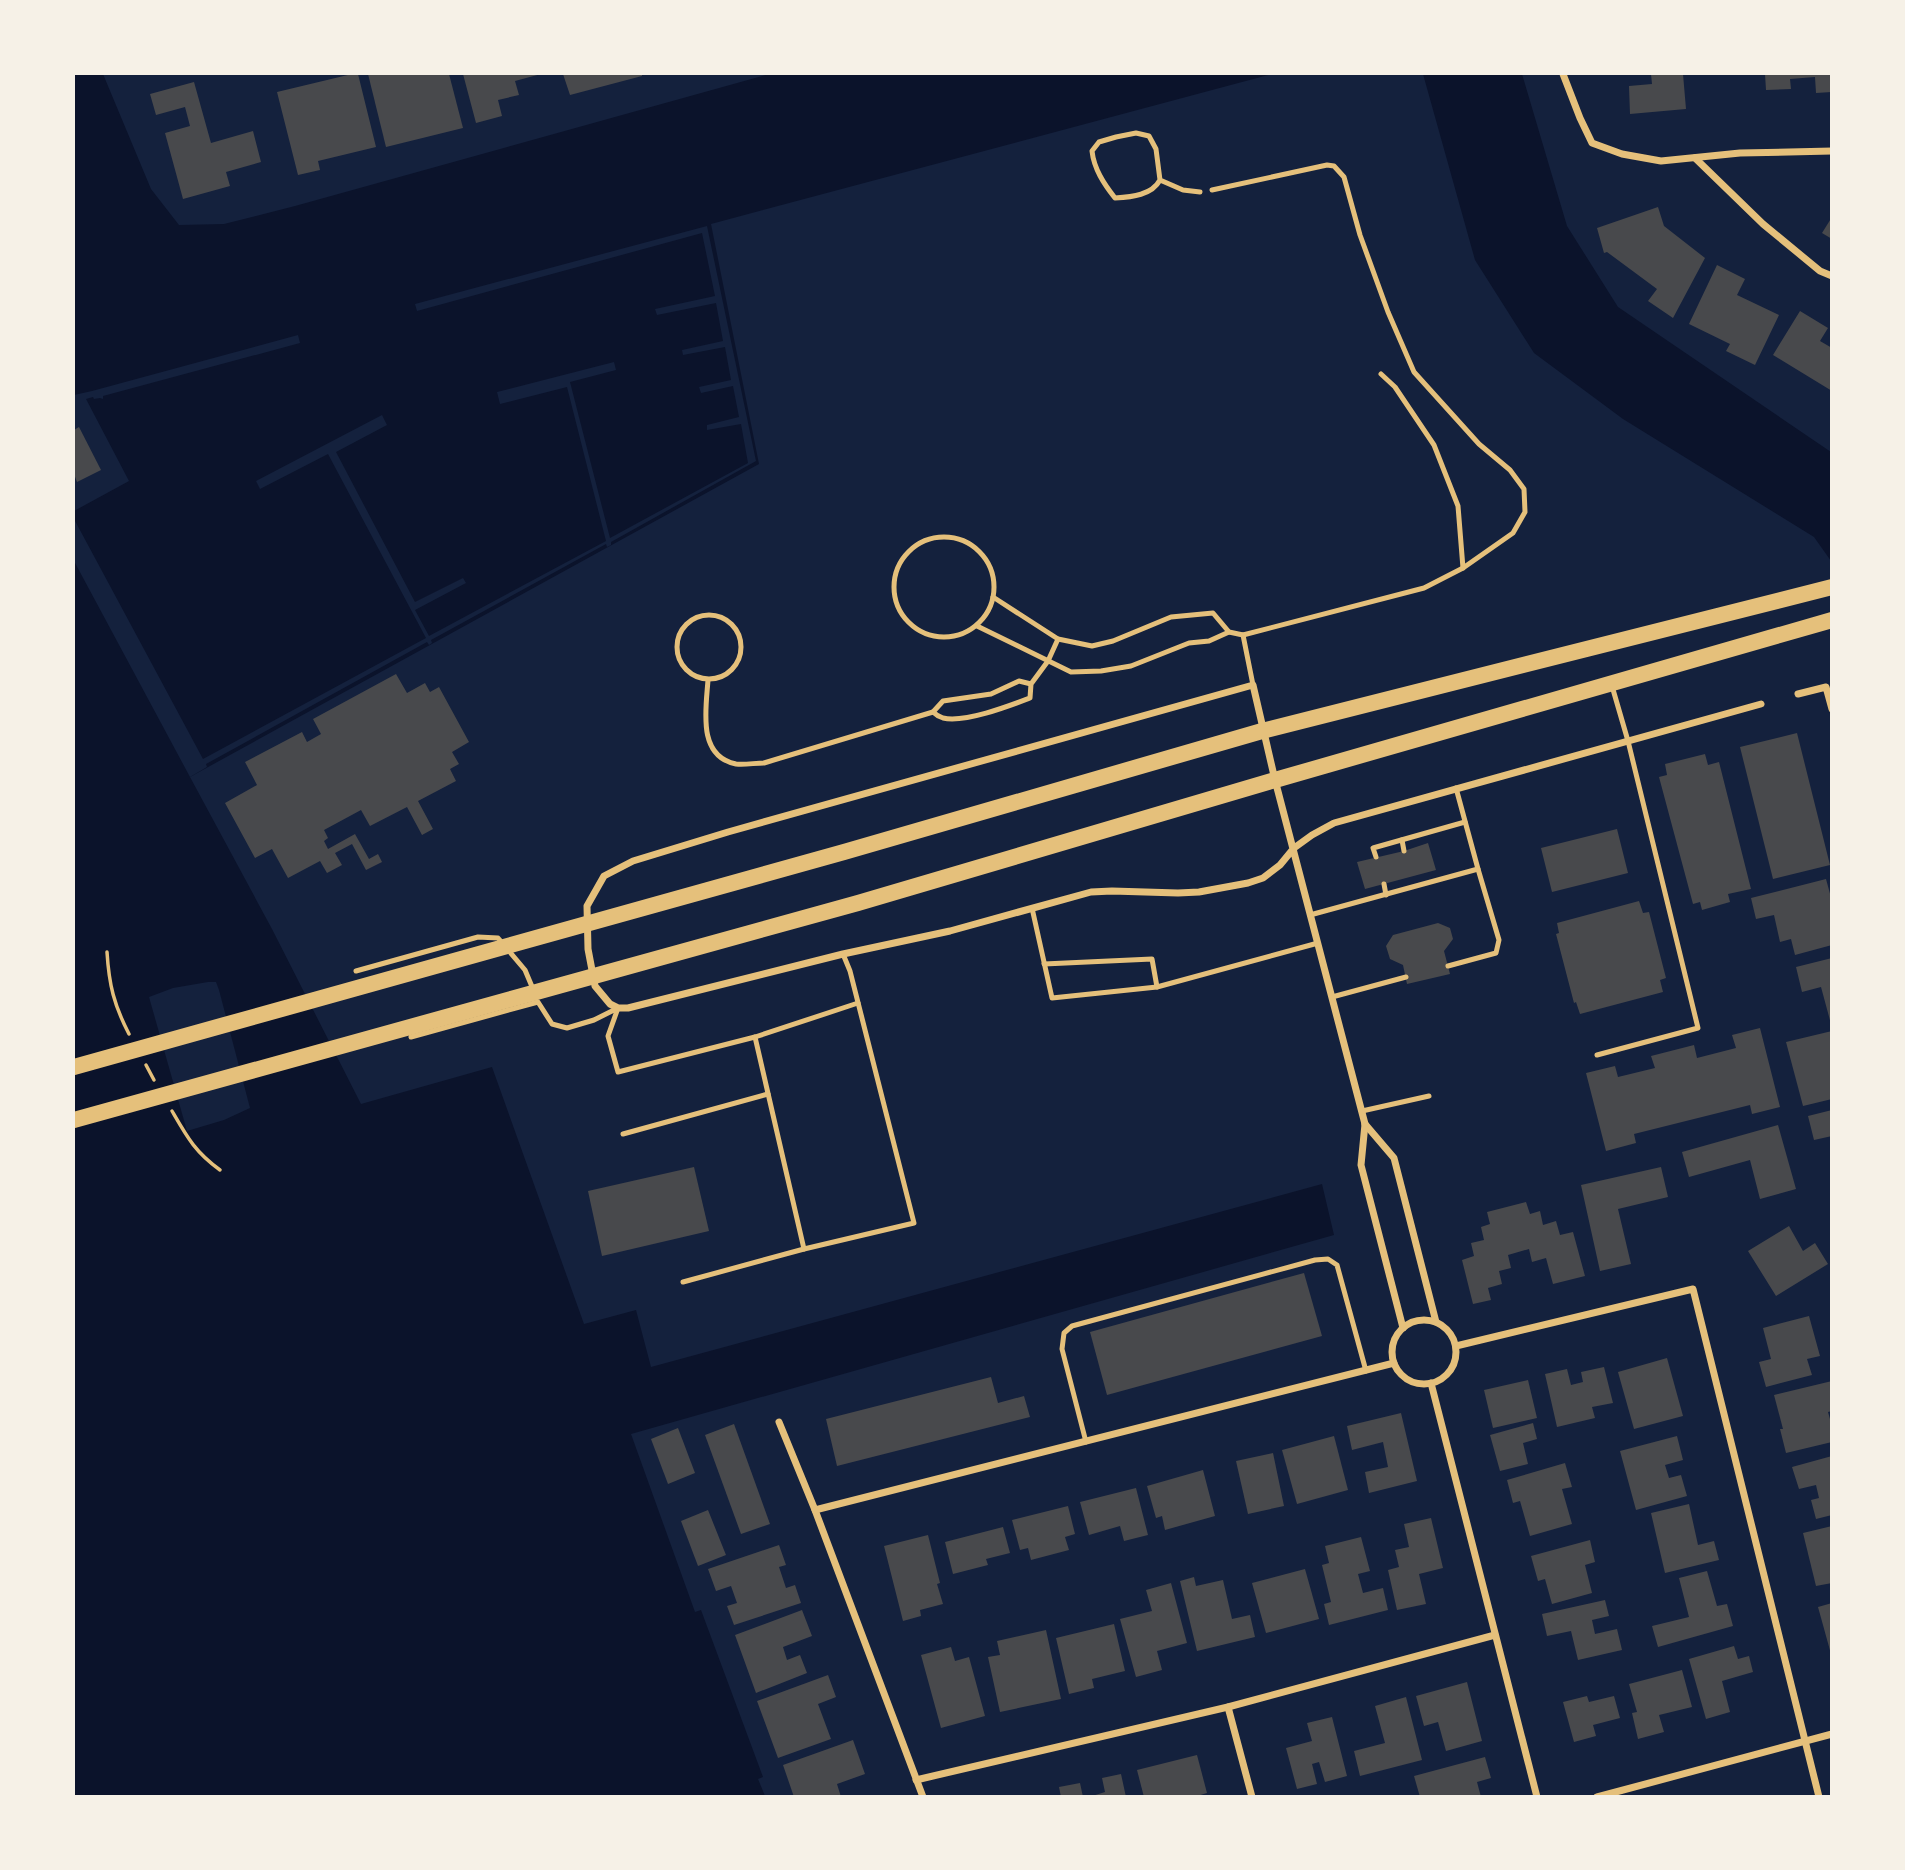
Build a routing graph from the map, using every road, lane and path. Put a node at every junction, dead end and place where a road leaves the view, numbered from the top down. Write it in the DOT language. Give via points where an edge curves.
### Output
graph roads {
  1 [pos="1563,74"];
  2 [pos="1832,151"];
  3 [pos="1695,158"];
  4 [pos="1160,180"];
  5 [pos="1212,190"];
  6 [pos="1200,192"];
  7 [pos="1832,276"];
  8 [pos="1381,373"];
  9 [pos="1463,568"];
  10 [pos="1832,587"];
  11 [pos="993,597"];
  12 [pos="1832,620"];
  13 [pos="976,626"];
  14 [pos="1229,632"];
  15 [pos="1243,635"];
  16 [pos="1058,639"];
  17 [pos="1048,661"];
  18 [pos="708,680"];
  19 [pos="1611,683"];
  20 [pos="1031,684"];
  21 [pos="1253,685"];
  22 [pos="1798,694"];
  23 [pos="1761,704"];
  24 [pos="1832,709"];
  25 [pos="933,712"];
  26 [pos="1262,731"];
  27 [pos="1628,741"];
  28 [pos="1275,780"];
  29 [pos="1456,788"];
  30 [pos="1465,822"];
  31 [pos="1402,840"];
  32 [pos="1294,848"];
  33 [pos="1404,851"];
  34 [pos="1376,857"];
  35 [pos="1478,869"];
  36 [pos="1412,876"];
  37 [pos="1384,884"];
  38 [pos="1415,886"];
  39 [pos="1386,895"];
  40 [pos="1032,908"];
  41 [pos="1310,915"];
  42 [pos="1318,943"];
  43 [pos="107,952"];
  44 [pos="843,954"];
  45 [pos="1044,964"];
  46 [pos="1448,966"];
  47 [pos="356,971"];
  48 [pos="1406,977"];
  49 [pos="1157,987"];
  50 [pos="1332,997"];
  51 [pos="538,1002"];
  52 [pos="858,1003"];
  53 [pos="618,1008"];
  54 [pos="411,1037"];
  55 [pos="755,1037"];
  56 [pos="135,1044"];
  57 [pos="140,1055"];
  58 [pos="1597,1055"];
  59 [pos="74,1067"];
  60 [pos="159,1089"];
  61 [pos="768,1094"];
  62 [pos="1429,1096"];
  63 [pos="1362,1111"];
  64 [pos="172,1112"];
  65 [pos="74,1120"];
  66 [pos="1365,1124"];
  67 [pos="623,1133"];
  68 [pos="220,1170"];
  69 [pos="804,1249"];
  70 [pos="683,1282"];
  71 [pos="1436,1322"];
  72 [pos="1403,1328"];
  73 [pos="1456,1346"];
  74 [pos="1394,1363"];
  75 [pos="1366,1371"];
  76 [pos="1431,1383"];
  77 [pos="779,1422"];
  78 [pos="1086,1441"];
  79 [pos="816,1510"];
  80 [pos="1495,1635"];
  81 [pos="1228,1707"];
  82 [pos="1832,1734"];
  83 [pos="1804,1741"];
  84 [pos="916,1780"];
  85 [pos="923,1797"];
  86 [pos="1252,1797"];
  87 [pos="1537,1797"];
  88 [pos="1597,1797"];
  89 [pos="1819,1797"];
  1 -- 3 [label="street" via="1592,143 1661,161"];
  2 -- 3 [label="street"];
  3 -- 7 [label="street" via="1763,224"];
  4 -- 4 [label="lane" via="1156,149 1149,136 1116,137 1099,142 1092,151 1094,164 1115,198 1147,192"];
  4 -- 6 [label="lane"];
  5 -- 9 [label="lane" via="1326,165 1334,166 1344,177 1360,235 1414,372 1524,489 1525,512 1513,533"];
  8 -- 9 [label="lane" via="1434,445 1458,506"];
  9 -- 15 [label="lane" via="1424,588"];
  10 -- 26 [label="main road"];
  11 -- 13 [label="lane"];
  11 -- 13 [label="lane" via="989,565 965,541 933,538 904,555 896,569 895,602 914,629 946,638"];
  11 -- 16 [label="lane"];
  12 -- 19 [label="main road"];
  13 -- 17 [label="lane"];
  14 -- 15 [label="lane"];
  14 -- 16 [label="lane" via="1213,613 1171,617 1092,646"];
  14 -- 17 [label="lane" via="1130,666 1101,671 1071,672"];
  15 -- 21 [label="lane"];
  16 -- 17 [label="lane"];
  17 -- 20 [label="lane"];
  18 -- 18 [label="lane" via="728,674 742,647 736,628 708,615 688,623 677,642 677,653 688,672"];
  18 -- 25 [label="lane" via="708,741 718,755 736,764 764,763"];
  19 -- 27 [label="lane"];
  19 -- 28 [label="main road"];
  20 -- 25 [label="lane" via="1019,681 991,694 943,701"];
  20 -- 25 [label="lane" via="1030,698 1005,707 965,717 942,718"];
  21 -- 26 [label="street"];
  21 -- 53 [label="street" via="633,861 604,876 587,906 595,986"];
  22 -- 24 [label="street" via="1826,687"];
  23 -- 27 [label="street"];
  26 -- 28 [label="street"];
  26 -- 59 [label="main road"];
  27 -- 29 [label="street"];
  27 -- 58 [label="lane" via="1698,1028"];
  28 -- 32 [label="street"];
  28 -- 65 [label="main road" via="858,903"];
  29 -- 30 [label="lane"];
  29 -- 32 [label="street" via="1334,823"];
  30 -- 31 [label="lane"];
  30 -- 35 [label="lane"];
  31 -- 33 [label="lane"];
  31 -- 34 [label="lane" via="1373,848"];
  32 -- 40 [label="street" via="1280,865 1248,883 1199,892 1091,892"];
  32 -- 41 [label="street"];
  35 -- 38 [label="lane"];
  35 -- 46 [label="lane" via="1499,940 1496,953"];
  36 -- 38 [label="lane"];
  37 -- 39 [label="lane"];
  38 -- 39 [label="lane"];
  39 -- 41 [label="lane"];
  40 -- 44 [label="street"];
  40 -- 45 [label="lane"];
  41 -- 42 [label="street"];
  42 -- 49 [label="lane"];
  42 -- 50 [label="street"];
  43 -- 56 [label="path" via="114,1003"];
  44 -- 52 [label="lane"];
  44 -- 53 [label="street"];
  45 -- 49 [label="lane" via="1152,959"];
  45 -- 49 [label="lane" via="1052,998"];
  47 -- 51 [label="lane" via="478,937 498,938 525,970"];
  48 -- 50 [label="lane"];
  50 -- 63 [label="street"];
  51 -- 53 [label="lane" via="552,1024 567,1028"];
  51 -- 54 [label="lane"];
  52 -- 55 [label="lane"];
  52 -- 69 [label="lane" via="914,1223"];
  53 -- 55 [label="lane" via="608,1036 618,1072"];
  55 -- 61 [label="lane"];
  57 -- 60 [label="path"];
  61 -- 67 [label="lane"];
  61 -- 69 [label="lane"];
  62 -- 63 [label="lane"];
  63 -- 66 [label="street"];
  64 -- 68 [label="path" via="192,1146"];
  66 -- 71 [label="street" via="1394,1158"];
  66 -- 72 [label="street" via="1361,1166"];
  69 -- 70 [label="lane"];
  71 -- 72 [label="street" via="1418,1320"];
  71 -- 73 [label="street" via="1449,1331"];
  72 -- 74 [label="street" via="1393,1344"];
  73 -- 76 [label="street" via="1448,1374"];
  73 -- 83 [label="street" via="1693,1289"];
  74 -- 75 [label="street"];
  74 -- 76 [label="street" via="1405,1378"];
  75 -- 78 [label="street"];
  75 -- 78 [label="lane" via="1337,1265 1328,1259 1315,1260 1072,1326 1064,1333 1062,1349"];
  76 -- 80 [label="street"];
  77 -- 79 [label="street"];
  78 -- 79 [label="street"];
  79 -- 84 [label="street"];
  80 -- 81 [label="street"];
  80 -- 87 [label="street"];
  81 -- 84 [label="street"];
  81 -- 86 [label="street"];
  82 -- 83 [label="street"];
  83 -- 88 [label="street"];
  83 -- 89 [label="street"];
  84 -- 85 [label="street"];
}
